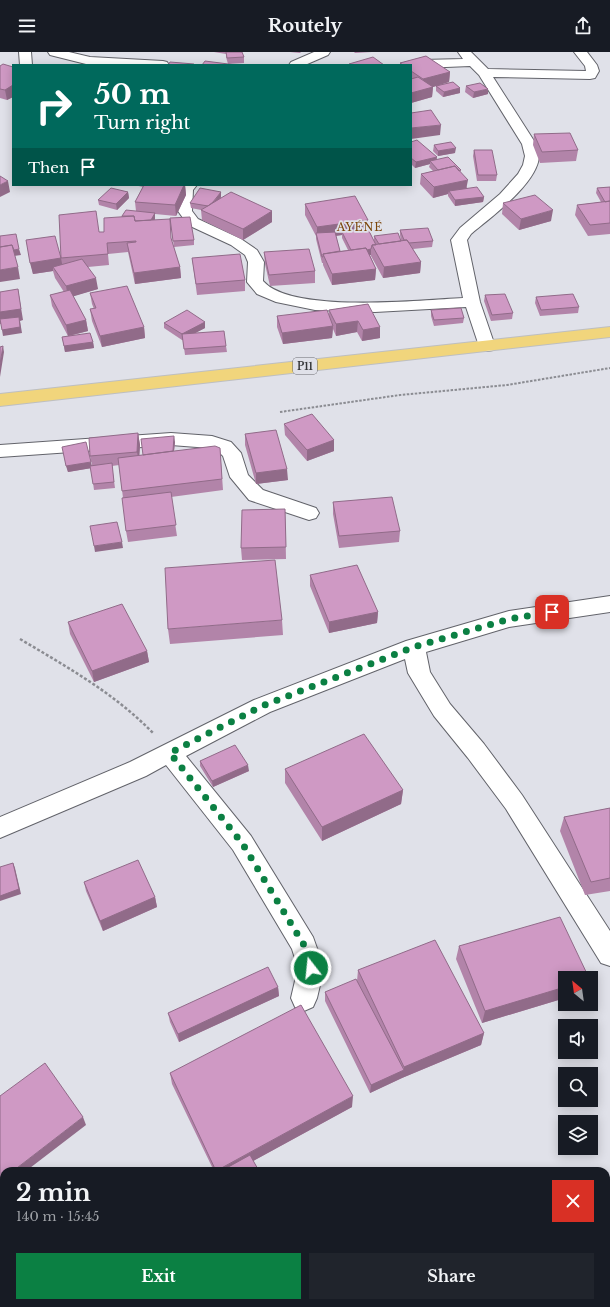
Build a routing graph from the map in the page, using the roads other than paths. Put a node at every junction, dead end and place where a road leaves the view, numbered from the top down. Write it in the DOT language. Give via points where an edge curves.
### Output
graph roads {
  1 [pos="25,52"];
  2 [pos="54,52"];
  3 [pos="324,52"];
  4 [pos="580,52"];
  5 [pos="469,57"];
  6 [pos="26,64"];
  7 [pos="145,64"];
  8 [pos="297,64"];
  9 [pos="412,66"];
  10 [pos="484,72"];
  11 [pos="189,186"];
  12 [pos="472,302"];
  13 [pos="610,332"];
  14 [pos="487,346"];
  15 [pos="0,400"];
  16 [pos="0,451"];
  17 [pos="308,512"];
  18 [pos="610,604"];
  19 [pos="414,647"];
  20 [pos="170,753"];
  21 [pos="0,828"];
  22 [pos="610,954"];
  23 [pos="304,998"];
  1 -- 6 [label="street"];
  2 -- 7 [label="street" via="90,61"];
  3 -- 8 [label="street"];
  4 -- 10 [label="street" via="592,65 593,71 590,75"];
  5 -- 9 [label="street"];
  5 -- 10 [label="street"];
  10 -- 12 [label="street" via="529,144 532,156 529,168 511,191 465,231 459,240"];
  11 -- 12 [label="street" via="186,189 185,211 193,222 236,242 252,253 256,262 255,282 269,294 315,305 375,307"];
  12 -- 14 [label="street"];
  13 -- 14 [label="main road, P11"];
  14 -- 15 [label="main road, P11"];
  16 -- 17 [label="street" via="171,439 212,442 224,446 232,453 239,477 256,495"];
  18 -- 19 [label="street" via="509,619"];
  19 -- 20 [label="street" via="262,706"];
  19 -- 22 [label="street" via="419,673 442,710 514,802"];
  20 -- 21 [label="street"];
  20 -- 23 [label="street" via="242,843 304,945 311,968"];
}
